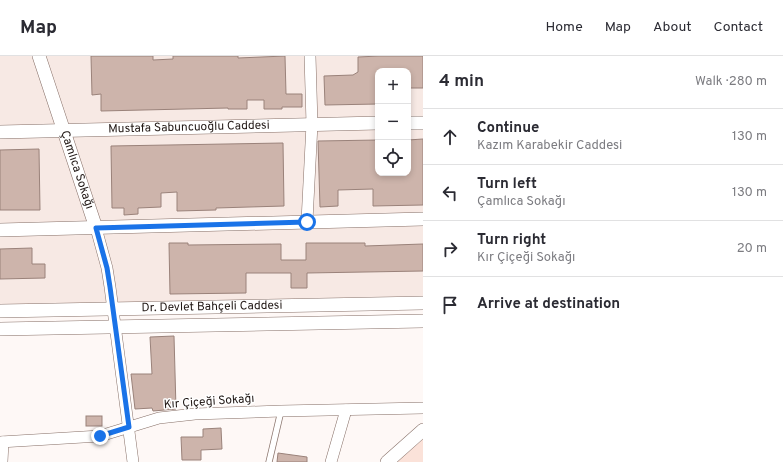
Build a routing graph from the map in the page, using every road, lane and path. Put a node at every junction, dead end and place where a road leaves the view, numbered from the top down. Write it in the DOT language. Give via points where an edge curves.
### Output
graph roads {
  1 [pos="39,56"];
  2 [pos="310,56"];
  3 [pos="375,123"];
  4 [pos="411,123"];
  5 [pos="423,123"];
  6 [pos="312,124"];
  7 [pos="64,131"];
  8 [pos="0,132"];
  9 [pos="423,219"];
  10 [pos="307,222"];
  11 [pos="96,228"];
  12 [pos="0,230"];
  13 [pos="423,302"];
  14 [pos="114,309"];
  15 [pos="0,311"];
  16 [pos="423,321"];
  17 [pos="116,328"];
  18 [pos="0,329"];
  19 [pos="423,408"];
  20 [pos="346,410"];
  21 [pos="281,411"];
  22 [pos="129,427"];
  23 [pos="423,430"];
  24 [pos="1,442"];
  25 [pos="2,462"];
  26 [pos="133,462"];
  27 [pos="269,462"];
  28 [pos="331,462"];
  29 [pos="387,462"];
  1 -- 7 [label="street, Çamlıca Sokağı"];
  2 -- 6 [label="street"];
  3 -- 6 [label="street, Mustafa Sabuncuoğlu Caddesi"];
  4 -- 5 [label="street"];
  6 -- 7 [label="street, Mustafa Sabuncuoğlu Caddesi"];
  6 -- 10 [label="street"];
  7 -- 8 [label="street, Mustafa Sabuncuoğlu Caddesi"];
  7 -- 11 [label="street, Çamlıca Sokağı"];
  9 -- 10 [label="street"];
  10 -- 11 [label="street"];
  11 -- 12 [label="street"];
  11 -- 14 [label="street, Çamlıca Sokağı" via="107,268"];
  13 -- 14 [label="street, Dr. Devlet Bahçeli Caddesi"];
  14 -- 15 [label="street, Dr. Devlet Bahçeli Caddesi"];
  14 -- 17 [label="street, Çamlıca Sokağı"];
  16 -- 17 [label="street, Dr. Devlet Bahçeli Caddesi"];
  17 -- 18 [label="street, Dr. Devlet Bahçeli Caddesi"];
  17 -- 22 [label="street, Çamlıca Sokağı"];
  19 -- 20 [label="street, Kır Çiçeği Sokağı"];
  20 -- 21 [label="street, Kır Çiçeği Sokağı"];
  20 -- 28 [label="street"];
  21 -- 22 [label="street, Kır Çiçeği Sokağı" via="176,416"];
  21 -- 27 [label="lane"];
  22 -- 24 [label="street, Kır Çiçeği Sokağı" via="90,437"];
  22 -- 26 [label="street, Çamlıca Sokağı"];
  23 -- 29 [label="street"];
  24 -- 25 [label="street"];
}
